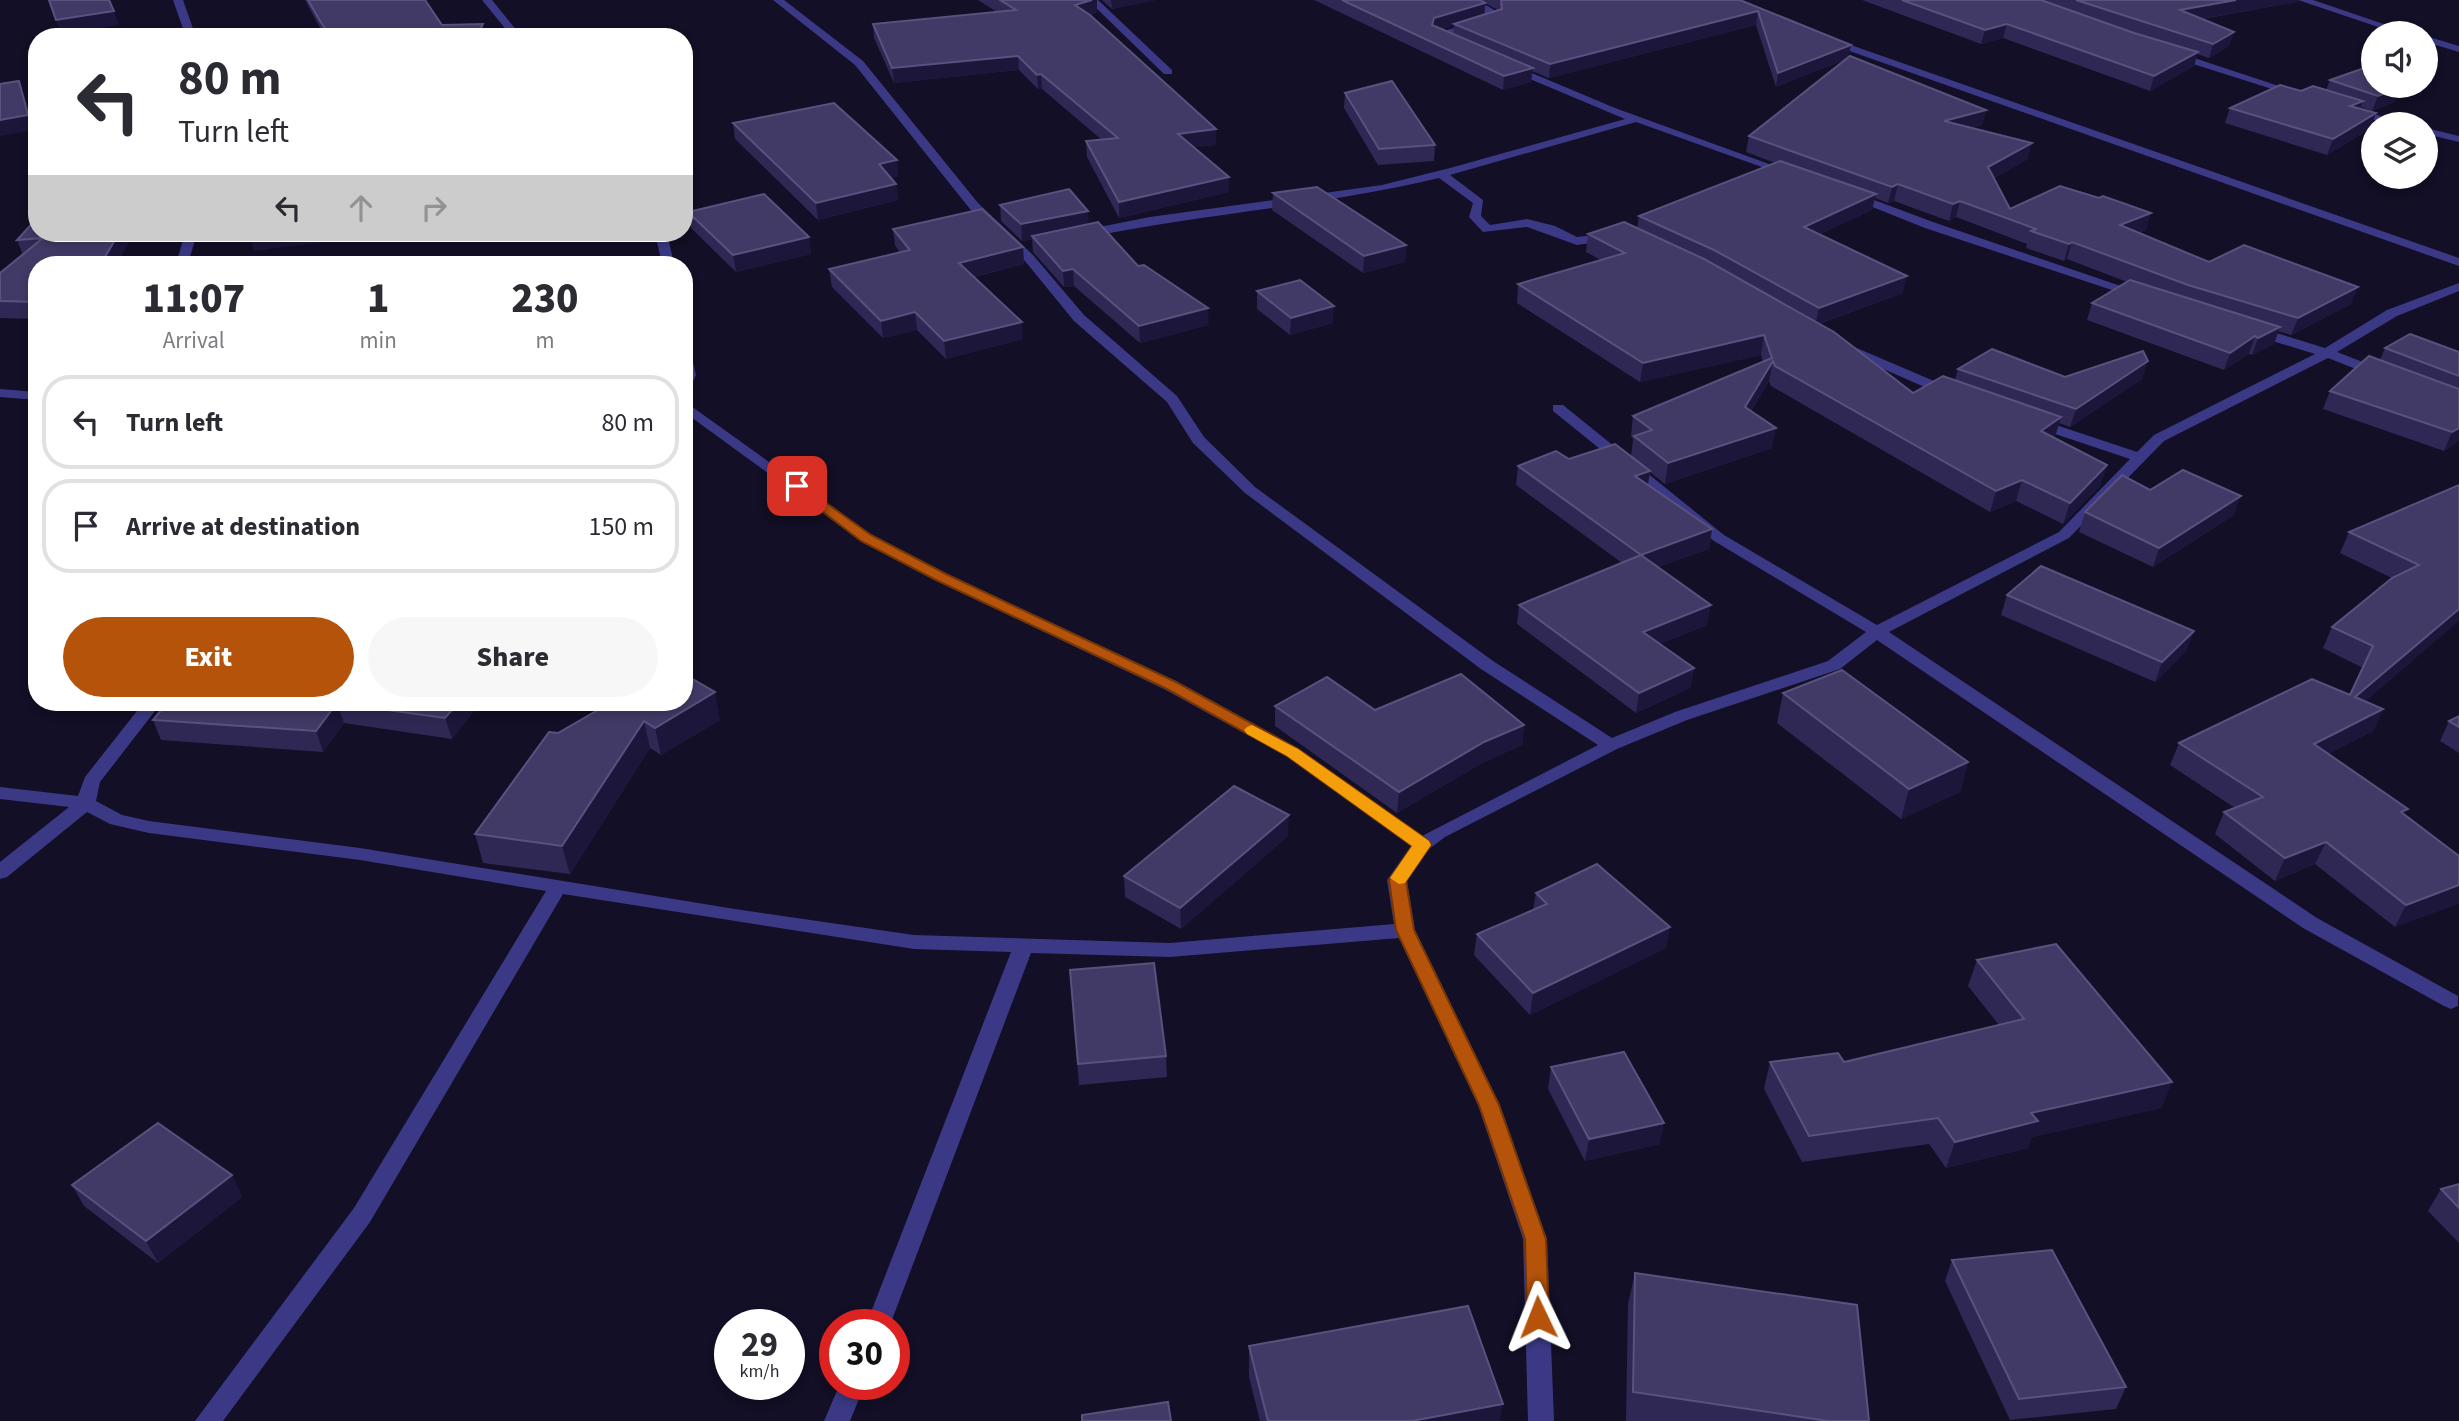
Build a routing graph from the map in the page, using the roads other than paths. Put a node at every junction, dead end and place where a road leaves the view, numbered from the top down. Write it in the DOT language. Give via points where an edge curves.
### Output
graph roads {
  1 [pos="178,0"];
  2 [pos="488,0"];
  3 [pos="778,0"];
  4 [pos="1093,0"];
  5 [pos="1467,0"];
  6 [pos="2303,0"];
  7 [pos="2367,21"];
  8 [pos="188,28"];
  9 [pos="510,28"];
  10 [pos="1811,33"];
  11 [pos="2438,43"];
  12 [pos="1457,46"];
  13 [pos="2459,49"];
  14 [pos="2161,51"];
  15 [pos="1493,60"];
  16 [pos="1168,72"];
  17 [pos="2305,96"];
  18 [pos="2342,108"];
  19 [pos="2361,113"];
  20 [pos="1636,119"];
  21 [pos="2438,134"];
  22 [pos="2459,139"];
  23 [pos="1441,174"];
  24 [pos="1807,180"];
  25 [pos="1846,194"];
  26 [pos="1624,234"];
  27 [pos="1071,237"];
  28 [pos="2459,262"];
  29 [pos="2459,288"];
  30 [pos="2152,299"];
  31 [pos="2240,327"];
  32 [pos="1835,343"];
  33 [pos="2328,353"];
  34 [pos="2399,381"];
  35 [pos="0,393"];
  36 [pos="28,395"];
  37 [pos="1968,401"];
  38 [pos="1558,408"];
  39 [pos="693,412"];
  40 [pos="2021,418"];
  41 [pos="2139,457"];
  42 [pos="1877,632"];
  43 [pos="146,711"];
  44 [pos="1611,745"];
  45 [pos="0,793"];
  46 [pos="86,803"];
  47 [pos="1422,845"];
  48 [pos="0,872"];
  49 [pos="558,887"];
  50 [pos="1405,930"];
  51 [pos="1024,945"];
  52 [pos="2451,1000"];
  53 [pos="884,1309"];
  54 [pos="846,1400"];
  55 [pos="208,1421"];
  56 [pos="837,1421"];
  57 [pos="1541,1421"];
  1 -- 8 [label="street"];
  2 -- 9 [label="street"];
  3 -- 44 [label="street" via="859,63 974,205 1025,247 1079,318 1172,398 1198,440 1250,490 1487,665"];
  4 -- 16 [label="street"];
  5 -- 12 [label="street" via="1496,19 1437,36"];
  6 -- 7 [label="street"];
  10 -- 28 [label="street"];
  11 -- 13 [label="street"];
  14 -- 17 [label="street"];
  15 -- 20 [label="street"];
  18 -- 19 [label="street"];
  20 -- 23 [label="street"];
  20 -- 24 [label="street"];
  21 -- 22 [label="street"];
  23 -- 26 [label="street" via="1479,202 1475,217 1487,229 1527,223 1577,241"];
  23 -- 27 [label="street" via="1382,188 1150,221"];
  25 -- 30 [label="street"];
  29 -- 33 [label="street" via="2392,313"];
  31 -- 33 [label="street"];
  32 -- 37 [label="street"];
  33 -- 34 [label="street"];
  33 -- 41 [label="street" via="2159,438"];
  35 -- 36 [label="street"];
  38 -- 42 [label="street" via="1719,538"];
  39 -- 47 [label="street" via="866,538 1170,685 1292,752"];
  40 -- 41 [label="street"];
  41 -- 42 [label="street" via="2064,535"];
  42 -- 44 [label="street" via="1834,665 1681,716"];
  42 -- 52 [label="street" via="2311,923"];
  43 -- 46 [label="street" via="91,781"];
  44 -- 47 [label="street"];
  45 -- 46 [label="street"];
  46 -- 48 [label="street"];
  46 -- 49 [label="street" via="117,820 149,827 360,854"];
  47 -- 50 [label="street" via="1397,880"];
  49 -- 51 [label="street" via="914,942"];
  49 -- 55 [label="street" via="362,1215"];
  50 -- 51 [label="street" via="1170,950"];
  50 -- 57 [label="street" via="1489,1105 1535,1239"];
  51 -- 53 [label="street"];
  54 -- 56 [label="street"];
}
